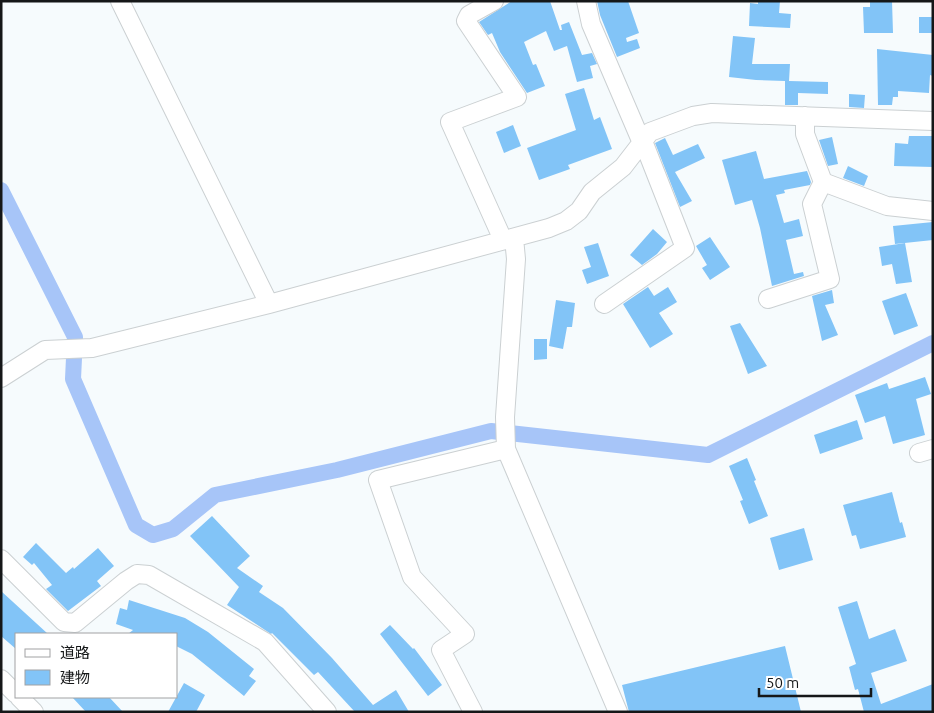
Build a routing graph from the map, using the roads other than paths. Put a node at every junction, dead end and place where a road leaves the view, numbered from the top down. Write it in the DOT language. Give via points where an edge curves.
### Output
graph roads {
  1 [pos="120,1"];
  2 [pos="494,1"];
  3 [pos="586,1"];
  4 [pos="805,116"];
  5 [pos="933,121"];
  6 [pos="642,142"];
  7 [pos="823,182"];
  8 [pos="933,211"];
  9 [pos="508,239"];
  10 [pos="768,299"];
  11 [pos="270,304"];
  12 [pos="604,304"];
  13 [pos="1,378"];
  14 [pos="506,449"];
  15 [pos="1,559"];
  16 [pos="1,679"];
  17 [pos="15,693"];
  18 [pos="20,698"];
  19 [pos="34,712"];
  20 [pos="327,712"];
  21 [pos="473,712"];
  22 [pos="618,712"];
  1 -- 11 [label="street"];
  2 -- 9 [label="street" via="469,15 466,21 517,97 450,122"];
  3 -- 6 [label="street" via="591,24"];
  4 -- 5 [label="street"];
  4 -- 6 [label="street" via="712,113 693,116 650,132"];
  4 -- 7 [label="street" via="805,134"];
  6 -- 9 [label="street" via="623,167 592,192 572,216 549,228"];
  6 -- 12 [label="street" via="685,248"];
  7 -- 8 [label="street" via="887,206"];
  7 -- 10 [label="street" via="812,204 830,280"];
  9 -- 11 [label="street"];
  9 -- 14 [label="street" via="516,259 505,417"];
  11 -- 13 [label="street" via="92,348 45,350"];
  14 -- 21 [label="street" via="378,480 412,578 465,634 441,650"];
  14 -- 22 [label="street"];
  15 -- 20 [label="street" via="64,622 75,623 137,574 149,575 265,642"];
  16 -- 17 [label="street"];
  18 -- 19 [label="street"];
}
